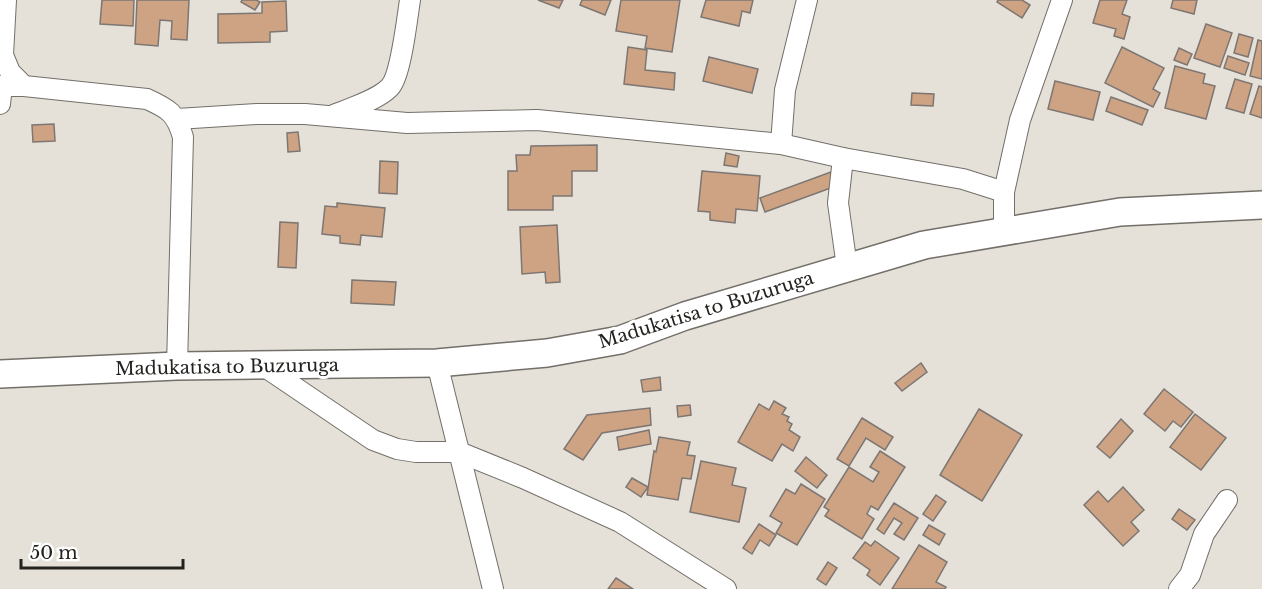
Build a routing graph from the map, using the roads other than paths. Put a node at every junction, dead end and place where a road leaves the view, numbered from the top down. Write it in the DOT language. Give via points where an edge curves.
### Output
graph roads {
  1 [pos="6,0"];
  2 [pos="410,0"];
  3 [pos="807,0"];
  4 [pos="1062,0"];
  5 [pos="24,86"];
  6 [pos="1,92"];
  7 [pos="329,117"];
  8 [pos="177,119"];
  9 [pos="781,144"];
  10 [pos="843,158"];
  11 [pos="1004,192"];
  12 [pos="1262,205"];
  13 [pos="1004,230"];
  14 [pos="847,267"];
  15 [pos="437,363"];
  16 [pos="262,365"];
  17 [pos="177,366"];
  18 [pos="0,374"];
  19 [pos="459,452"];
  20 [pos="1227,500"];
  21 [pos="493,589"];
  22 [pos="726,589"];
  23 [pos="1179,589"];
  1 -- 5 [label="street" via="3,55 10,72"];
  2 -- 7 [label="street" via="397,74 391,86 379,96"];
  3 -- 9 [label="street" via="785,90"];
  4 -- 11 [label="street" via="1020,120"];
  5 -- 6 [label="street"];
  5 -- 8 [label="street" via="147,99 165,107"];
  7 -- 8 [label="street" via="257,114"];
  7 -- 9 [label="street" via="407,123 537,120"];
  8 -- 17 [label="street" via="183,137"];
  9 -- 10 [label="street"];
  10 -- 11 [label="street" via="963,178"];
  10 -- 14 [label="street" via="838,203"];
  11 -- 13 [label="street"];
  12 -- 13 [label="main road, Madukatisa to Buzuruga" via="1120,212"];
  13 -- 14 [label="main road, Madukatisa to Buzuruga" via="924,245"];
  14 -- 15 [label="main road, Madukatisa to Buzuruga" via="620,340"];
  15 -- 16 [label="main road, Madukatisa to Buzuruga"];
  15 -- 19 [label="street"];
  16 -- 17 [label="main road, Madukatisa to Buzuruga"];
  16 -- 19 [label="street" via="374,440 417,452"];
  17 -- 18 [label="main road, Madukatisa to Buzuruga"];
  19 -- 21 [label="street"];
  19 -- 22 [label="street" via="620,522"];
  20 -- 23 [label="street" via="1204,534 1190,575"];
}
